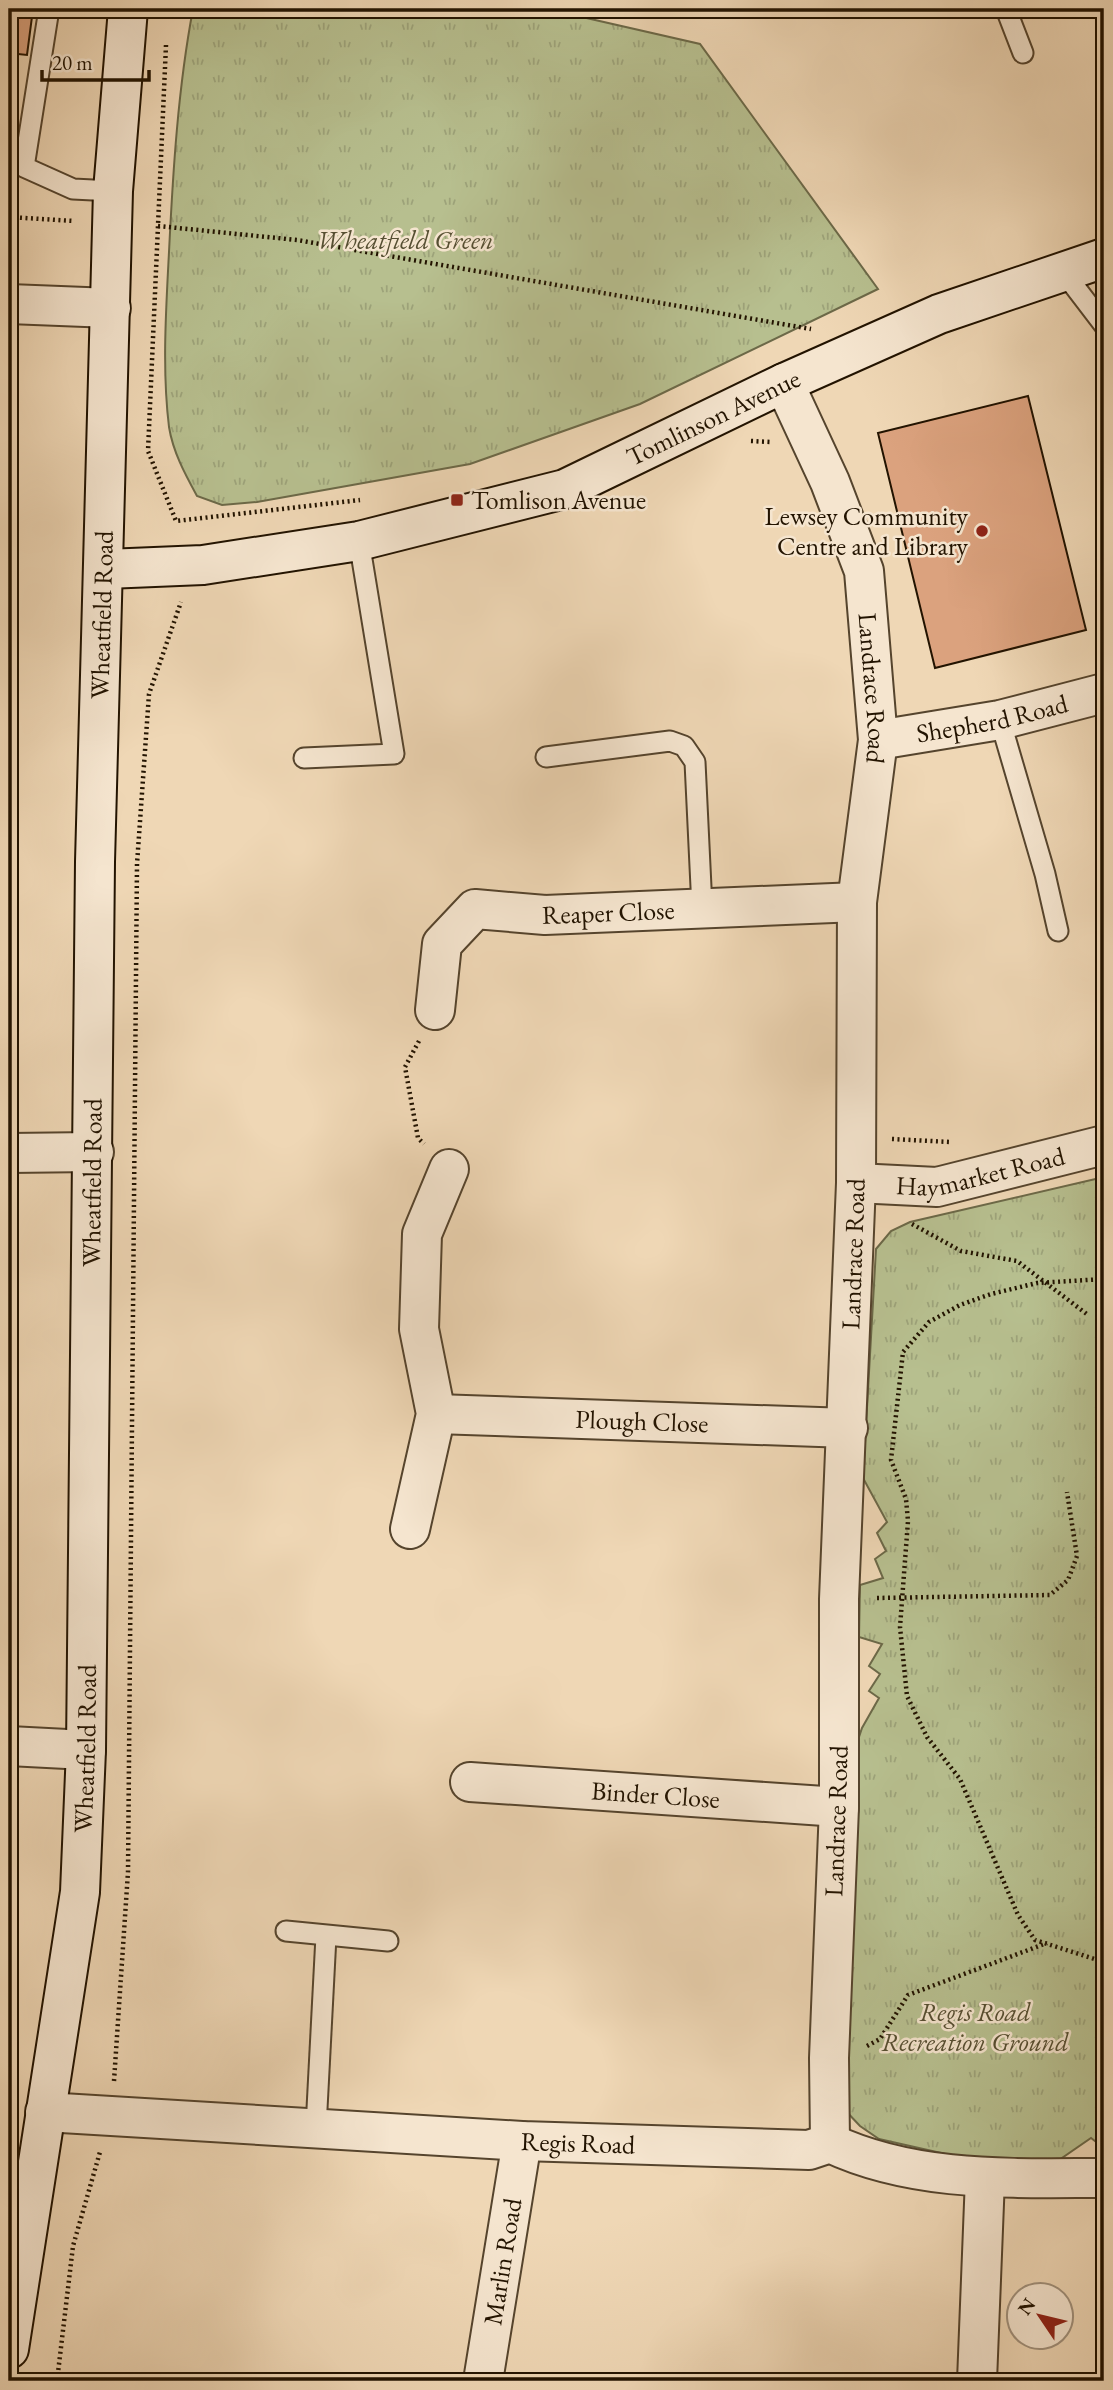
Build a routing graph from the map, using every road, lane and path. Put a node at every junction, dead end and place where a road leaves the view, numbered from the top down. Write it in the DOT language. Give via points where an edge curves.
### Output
graph roads {
  1 [pos="49,9"];
  2 [pos="128,9"];
  3 [pos="1006,9"];
  4 [pos="166,36"];
  5 [pos="1023,53"];
  6 [pos="113,191"];
  7 [pos="9,217"];
  8 [pos="76,221"];
  9 [pos="158,226"];
  10 [pos="1104,258"];
  11 [pos="1062,270"];
  12 [pos="9,304"];
  13 [pos="111,308"];
  14 [pos="1104,325"];
  15 [pos="819,330"];
  16 [pos="784,383"];
  17 [pos="743,441"];
  18 [pos="777,442"];
  19 [pos="361,499"];
  20 [pos="359,541"];
  21 [pos="106,569"];
  22 [pos="185,591"];
  23 [pos="1104,693"];
  24 [pos="1000,720"];
  25 [pos="878,740"];
  26 [pos="545,757"];
  27 [pos="304,758"];
  28 [pos="857,902"];
  29 [pos="702,908"];
  30 [pos="1058,931"];
  31 [pos="435,1010"];
  32 [pos="891,1139"];
  33 [pos="961,1140"];
  34 [pos="1104,1145"];
  35 [pos="94,1152"];
  36 [pos="9,1153"];
  37 [pos="449,1169"];
  38 [pos="856,1183"];
  39 [pos="907,1220"];
  40 [pos="1104,1279"];
  41 [pos="1048,1282"];
  42 [pos="1088,1315"];
  43 [pos="436,1414"];
  44 [pos="848,1428"];
  45 [pos="1068,1492"];
  46 [pos="410,1529"];
  47 [pos="903,1598"];
  48 [pos="839,1599"];
  49 [pos="9,1746"];
  50 [pos="86,1750"];
  51 [pos="470,1782"];
  52 [pos="839,1807"];
  53 [pos="286,1931"];
  54 [pos="326,1936"];
  55 [pos="388,1941"];
  56 [pos="1047,1943"];
  57 [pos="1104,1962"];
  58 [pos="860,2049"];
  59 [pos="127,2085"];
  60 [pos="45,2112"];
  61 [pos="316,2128"];
  62 [pos="104,2139"];
  63 [pos="522,2141"];
  64 [pos="831,2143"];
  65 [pos="985,2178"];
  66 [pos="1104,2178"];
  67 [pos="9,2349"];
  68 [pos="57,2381"];
  69 [pos="483,2381"];
  70 [pos="977,2381"];
  1 -- 6 [label="lane" via="24,167 74,189"];
  2 -- 6 [label="street, Wheatfield Road"];
  3 -- 5 [label="lane"];
  4 -- 9 [label="path"];
  6 -- 13 [label="street, Wheatfield Road"];
  7 -- 8 [label="path"];
  9 -- 15 [label="path" via="297,240"];
  9 -- 19 [label="path" via="148,451 176,521"];
  10 -- 11 [label="street, Tomlinson Avenue"];
  11 -- 14 [label="lane"];
  11 -- 16 [label="street, Tomlinson Avenue" via="939,314"];
  12 -- 13 [label="street"];
  13 -- 21 [label="street, Wheatfield Road"];
  16 -- 20 [label="street, Tomlinson Avenue" via="565,489"];
  16 -- 25 [label="street, Landrace Road" via="830,482 864,571"];
  17 -- 18 [label="path"];
  20 -- 21 [label="street, Tomlinson Avenue" via="203,565"];
  20 -- 27 [label="lane" via="394,754"];
  21 -- 35 [label="street, Wheatfield Road" via="95,862"];
  22 -- 59 [label="path" via="149,694 137,864 128,1872 114,2084"];
  23 -- 24 [label="street, Shepherd Road"];
  24 -- 25 [label="street, Shepherd Road"];
  24 -- 30 [label="lane"];
  25 -- 28 [label="street, Landrace Road"];
  26 -- 29 [label="lane" via="670,741 684,746 695,762"];
  28 -- 29 [label="street, Reaper Close"];
  28 -- 38 [label="street, Landrace Road"];
  29 -- 31 [label="street, Reaper Close" via="545,915 475,909 442,944"];
  31 -- 37 [label="path" via="405,1067 418,1139"];
  32 -- 33 [label="path"];
  34 -- 38 [label="street, Haymarket Road" via="937,1187"];
  35 -- 36 [label="street"];
  35 -- 50 [label="street, Wheatfield Road"];
  37 -- 43 [label="street" via="422,1234 419,1329"];
  38 -- 44 [label="street, Landrace Road"];
  39 -- 41 [label="path" via="961,1251 1017,1261"];
  40 -- 41 [label="path"];
  41 -- 42 [label="path"];
  41 -- 47 [label="path" via="960,1305 929,1322 903,1352 891,1460 906,1499"];
  43 -- 44 [label="street, Plough Close"];
  43 -- 46 [label="street"];
  44 -- 48 [label="street, Landrace Road"];
  45 -- 47 [label="path" via="1077,1556 1068,1580 1050,1595"];
  47 -- 48 [label="path"];
  47 -- 56 [label="path" via="901,1655 907,1696 927,1737 965,1789 1018,1915 1035,1940"];
  48 -- 52 [label="street, Landrace Road"];
  49 -- 50 [label="street"];
  50 -- 60 [label="street, Wheatfield Road" via="80,1892"];
  51 -- 52 [label="street, Binder Close"];
  52 -- 64 [label="street, Landrace Road" via="829,2058"];
  53 -- 54 [label="lane"];
  54 -- 55 [label="lane"];
  54 -- 61 [label="lane"];
  56 -- 57 [label="path"];
  56 -- 58 [label="path" via="908,1995 880,2039"];
  60 -- 61 [label="street, Regis Road"];
  60 -- 67 [label="street, Wheatfield Road"];
  61 -- 63 [label="street, Regis Road"];
  62 -- 68 [label="path" via="73,2246"];
  63 -- 64 [label="street, Regis Road" via="810,2150"];
  63 -- 69 [label="street, Marlin Road"];
  64 -- 65 [label="street" via="862,2158"];
  65 -- 66 [label="street"];
  65 -- 70 [label="street"];
}
